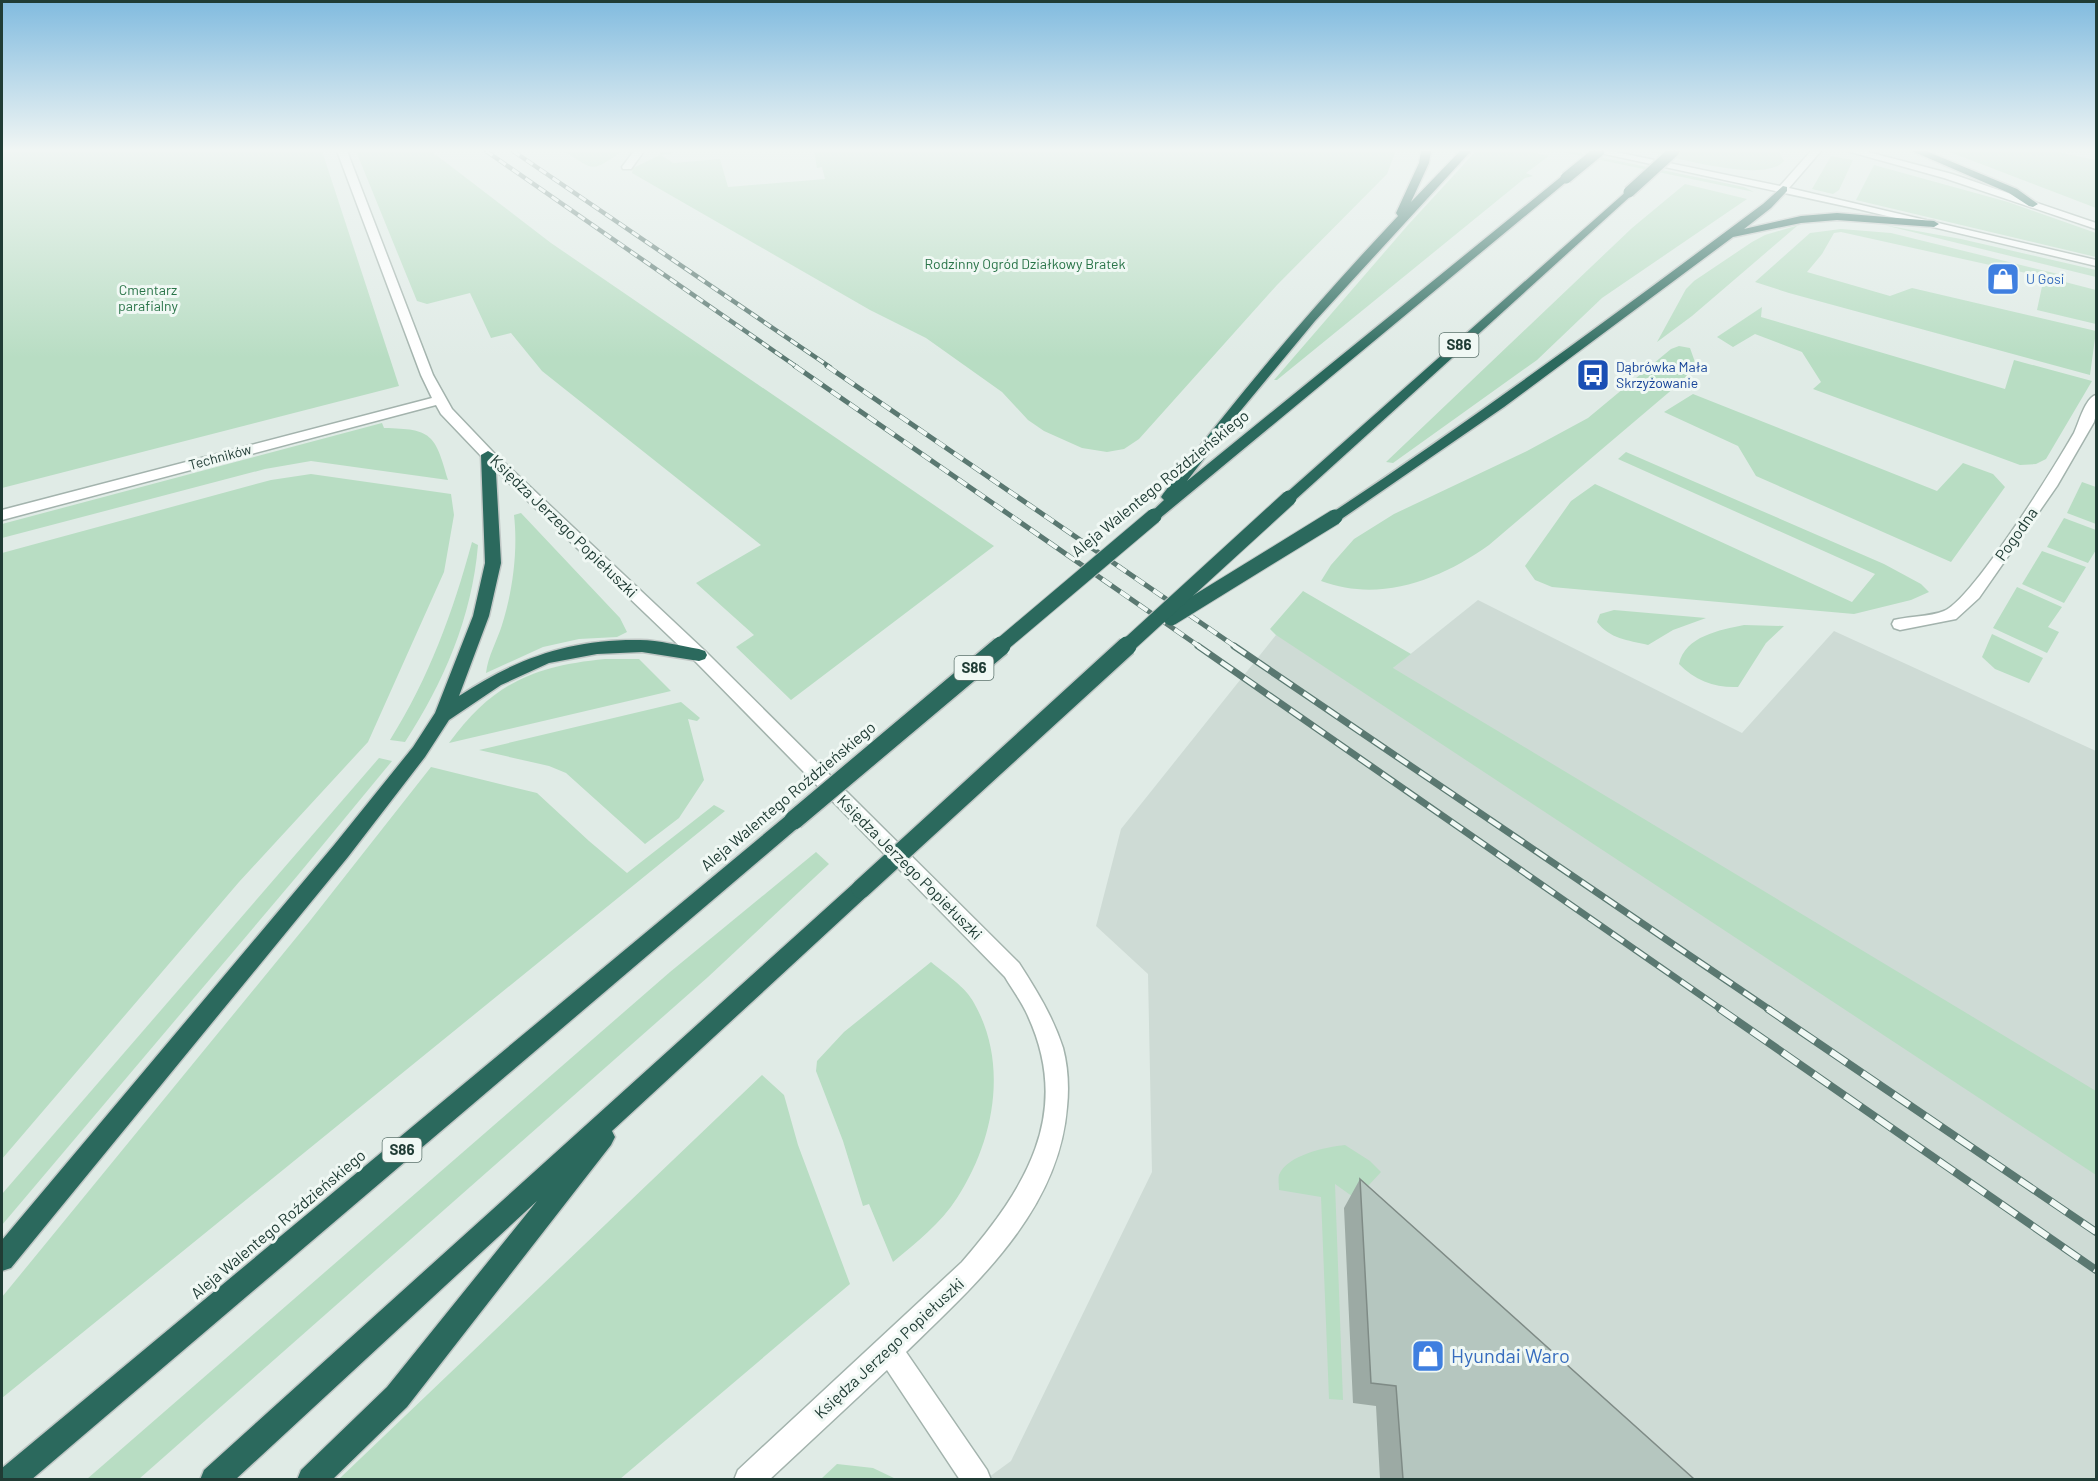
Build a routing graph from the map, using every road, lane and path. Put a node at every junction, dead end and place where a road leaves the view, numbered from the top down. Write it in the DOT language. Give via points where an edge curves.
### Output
graph roads {
  1 [pos="369,220"];
  2 [pos="1515,220"];
  3 [pos="1598,220"];
  4 [pos="1748,220"];
  5 [pos="1795,220"];
  6 [pos="1892,220"];
  7 [pos="1917,220"];
  8 [pos="2080,220"];
  9 [pos="1398,221"];
  10 [pos="1934,224"];
  11 [pos="2097,226"];
  12 [pos="1728,235"];
  13 [pos="2097,263"];
  14 [pos="2097,399"];
  15 [pos="439,400"];
  16 [pos="2092,423"];
  17 [pos="488,455"];
  18 [pos="2,515"];
  19 [pos="1154,516"];
  20 [pos="1900,624"];
  21 [pos="1136,639"];
  22 [pos="699,655"];
  23 [pos="443,714"];
  24 [pos="638,1094"];
  25 [pos="2,1259"];
  26 [pos="889,1350"];
  27 [pos="9,1479"];
  28 [pos="214,1479"];
  29 [pos="311,1479"];
  30 [pos="748,1479"];
  31 [pos="977,1479"];
  1 -- 15 [label="street, Księdza Jerzego Popiełuszki"];
  2 -- 19 [label="highway, Aleja Walentego Roździeńskiego / S86, bridge"];
  3 -- 21 [label="highway, S86, bridge"];
  4 -- 12 [label="highway"];
  5 -- 12 [label="highway"];
  6 -- 10 [label="highway"];
  7 -- 10 [label="street"];
  8 -- 11 [label="street"];
  9 -- 19 [label="highway" via="1294,338"];
  10 -- 13 [label="street"];
  12 -- 21 [label="highway, bridge" via="1432,454"];
  14 -- 16 [label="street, Pogodna"];
  15 -- 17 [label="street, Księdza Jerzego Popiełuszki"];
  15 -- 18 [label="street, Techników"];
  16 -- 20 [label="street, Pogodna" via="1967,600 1950,615"];
  17 -- 22 [label="street, Księdza Jerzego Popiełuszki"];
  17 -- 23 [label="highway" via="493,563 481,616"];
  19 -- 27 [label="highway, Aleja Walentego Roździeńskiego / S86, bridge"];
  21 -- 24 [label="highway, S86, bridge"];
  22 -- 23 [label="highway" via="642,646 597,648 545,658 495,681"];
  22 -- 26 [label="street, Księdza Jerzego Popiełuszki" via="1012,970 1034,1002 1050,1037 1059,1085 1058,1105 1041,1171 971,1271"];
  23 -- 25 [label="highway" via="419,752 341,852"];
  24 -- 28 [label="highway, S86"];
  24 -- 29 [label="highway" via="397,1396"];
  26 -- 30 [label="street, Księdza Jerzego Popiełuszki"];
  26 -- 31 [label="street"];
}
